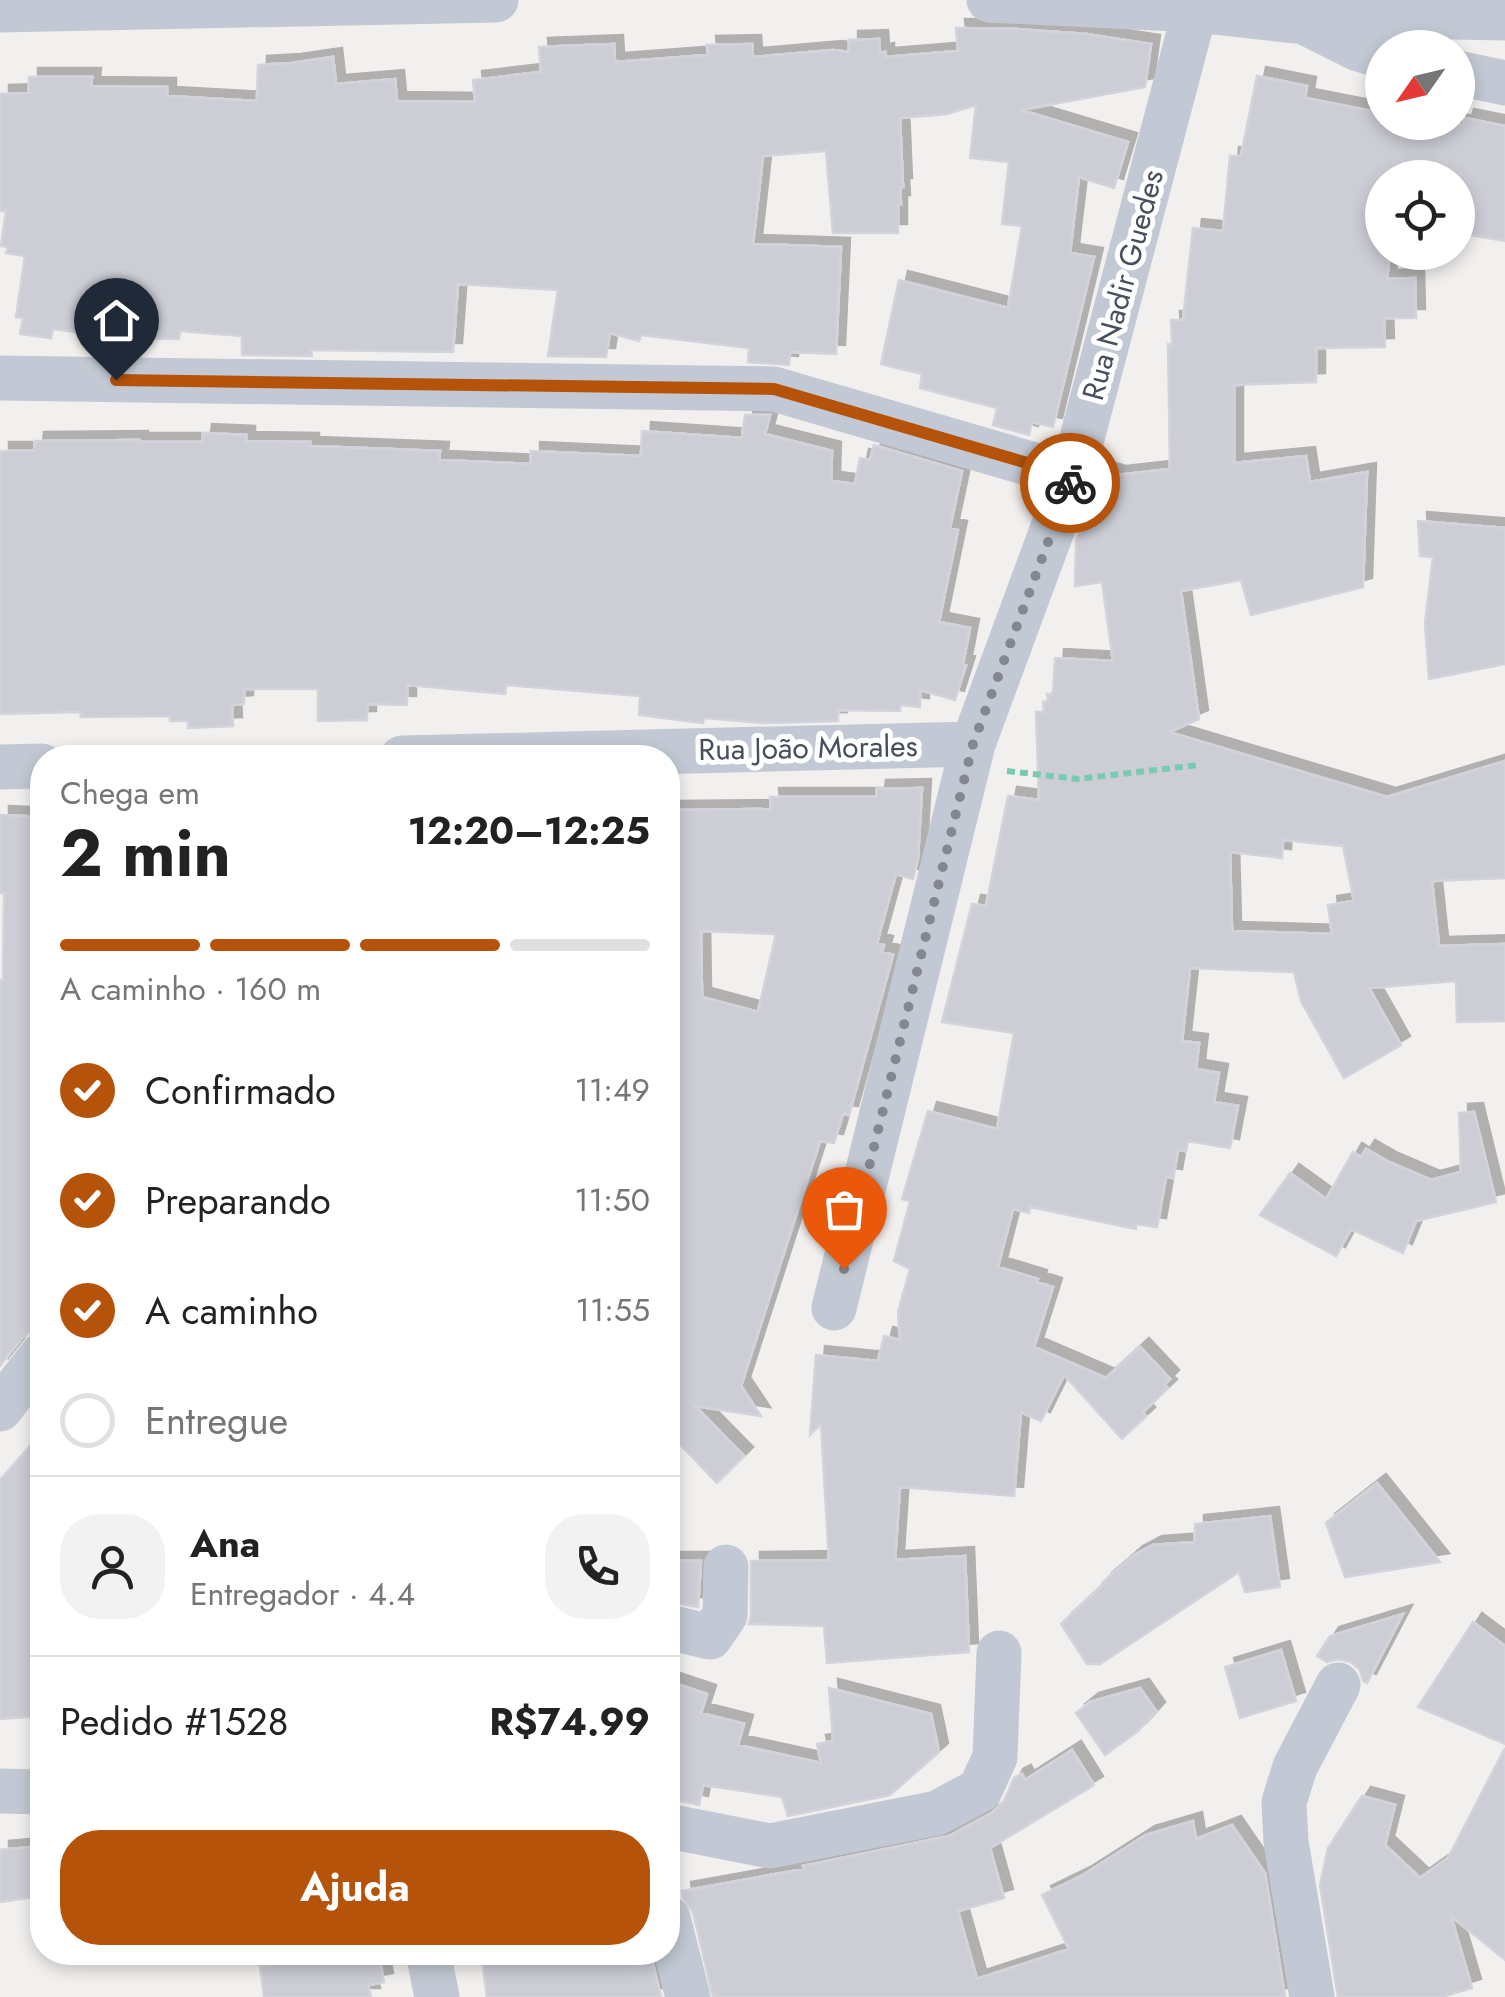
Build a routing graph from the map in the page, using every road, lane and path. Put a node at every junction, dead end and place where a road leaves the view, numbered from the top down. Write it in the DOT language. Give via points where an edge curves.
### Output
graph roads {
  1 [pos="496,0"];
  2 [pos="989,0"];
  3 [pos="1002,1"];
  4 [pos="0,10"];
  5 [pos="1195,10"];
  6 [pos="1296,14"];
  7 [pos="1505,18"];
  8 [pos="1365,51"];
  9 [pos="1475,76"];
  10 [pos="1505,83"];
  11 [pos="0,378"];
  12 [pos="1072,476"];
  13 [pos="970,755"];
  14 [pos="680,757"];
  15 [pos="1199,765"];
  16 [pos="30,766"];
  17 [pos="0,767"];
  18 [pos="834,1308"];
  19 [pos="30,1371"];
  20 [pos="0,1410"];
  21 [pos="726,1567"];
  22 [pos="680,1631"];
  23 [pos="999,1653"];
  24 [pos="1338,1684"];
  25 [pos="0,1790"];
  26 [pos="30,1791"];
  27 [pos="680,1828"];
  28 [pos="431,1965"];
  29 [pos="680,1965"];
  30 [pos="437,1997"];
  31 [pos="688,1997"];
  32 [pos="1312,1997"];
  1 -- 4 [label="street"];
  2 -- 3 [label="street"];
  3 -- 5 [label="street"];
  5 -- 6 [label="street"];
  5 -- 12 [label="street, Rua Nadir Guedes"];
  6 -- 7 [label="street"];
  6 -- 8 [label="street"];
  9 -- 10 [label="street"];
  11 -- 12 [label="street" via="774,389"];
  12 -- 13 [label="street, Rua Nadir Guedes"];
  13 -- 14 [label="street, Rua João Morales"];
  13 -- 15 [label="path" via="1078,780"];
  13 -- 18 [label="street, Rua Nadir Guedes"];
  16 -- 17 [label="street"];
  19 -- 20 [label="street"];
  21 -- 22 [label="street" via="725,1615 710,1637"];
  23 -- 27 [label="street" via="995,1757 980,1790 937,1812 770,1846"];
  24 -- 32 [label="street" via="1284,1802"];
  25 -- 26 [label="street"];
  28 -- 30 [label="street"];
  29 -- 31 [label="street"];
}
